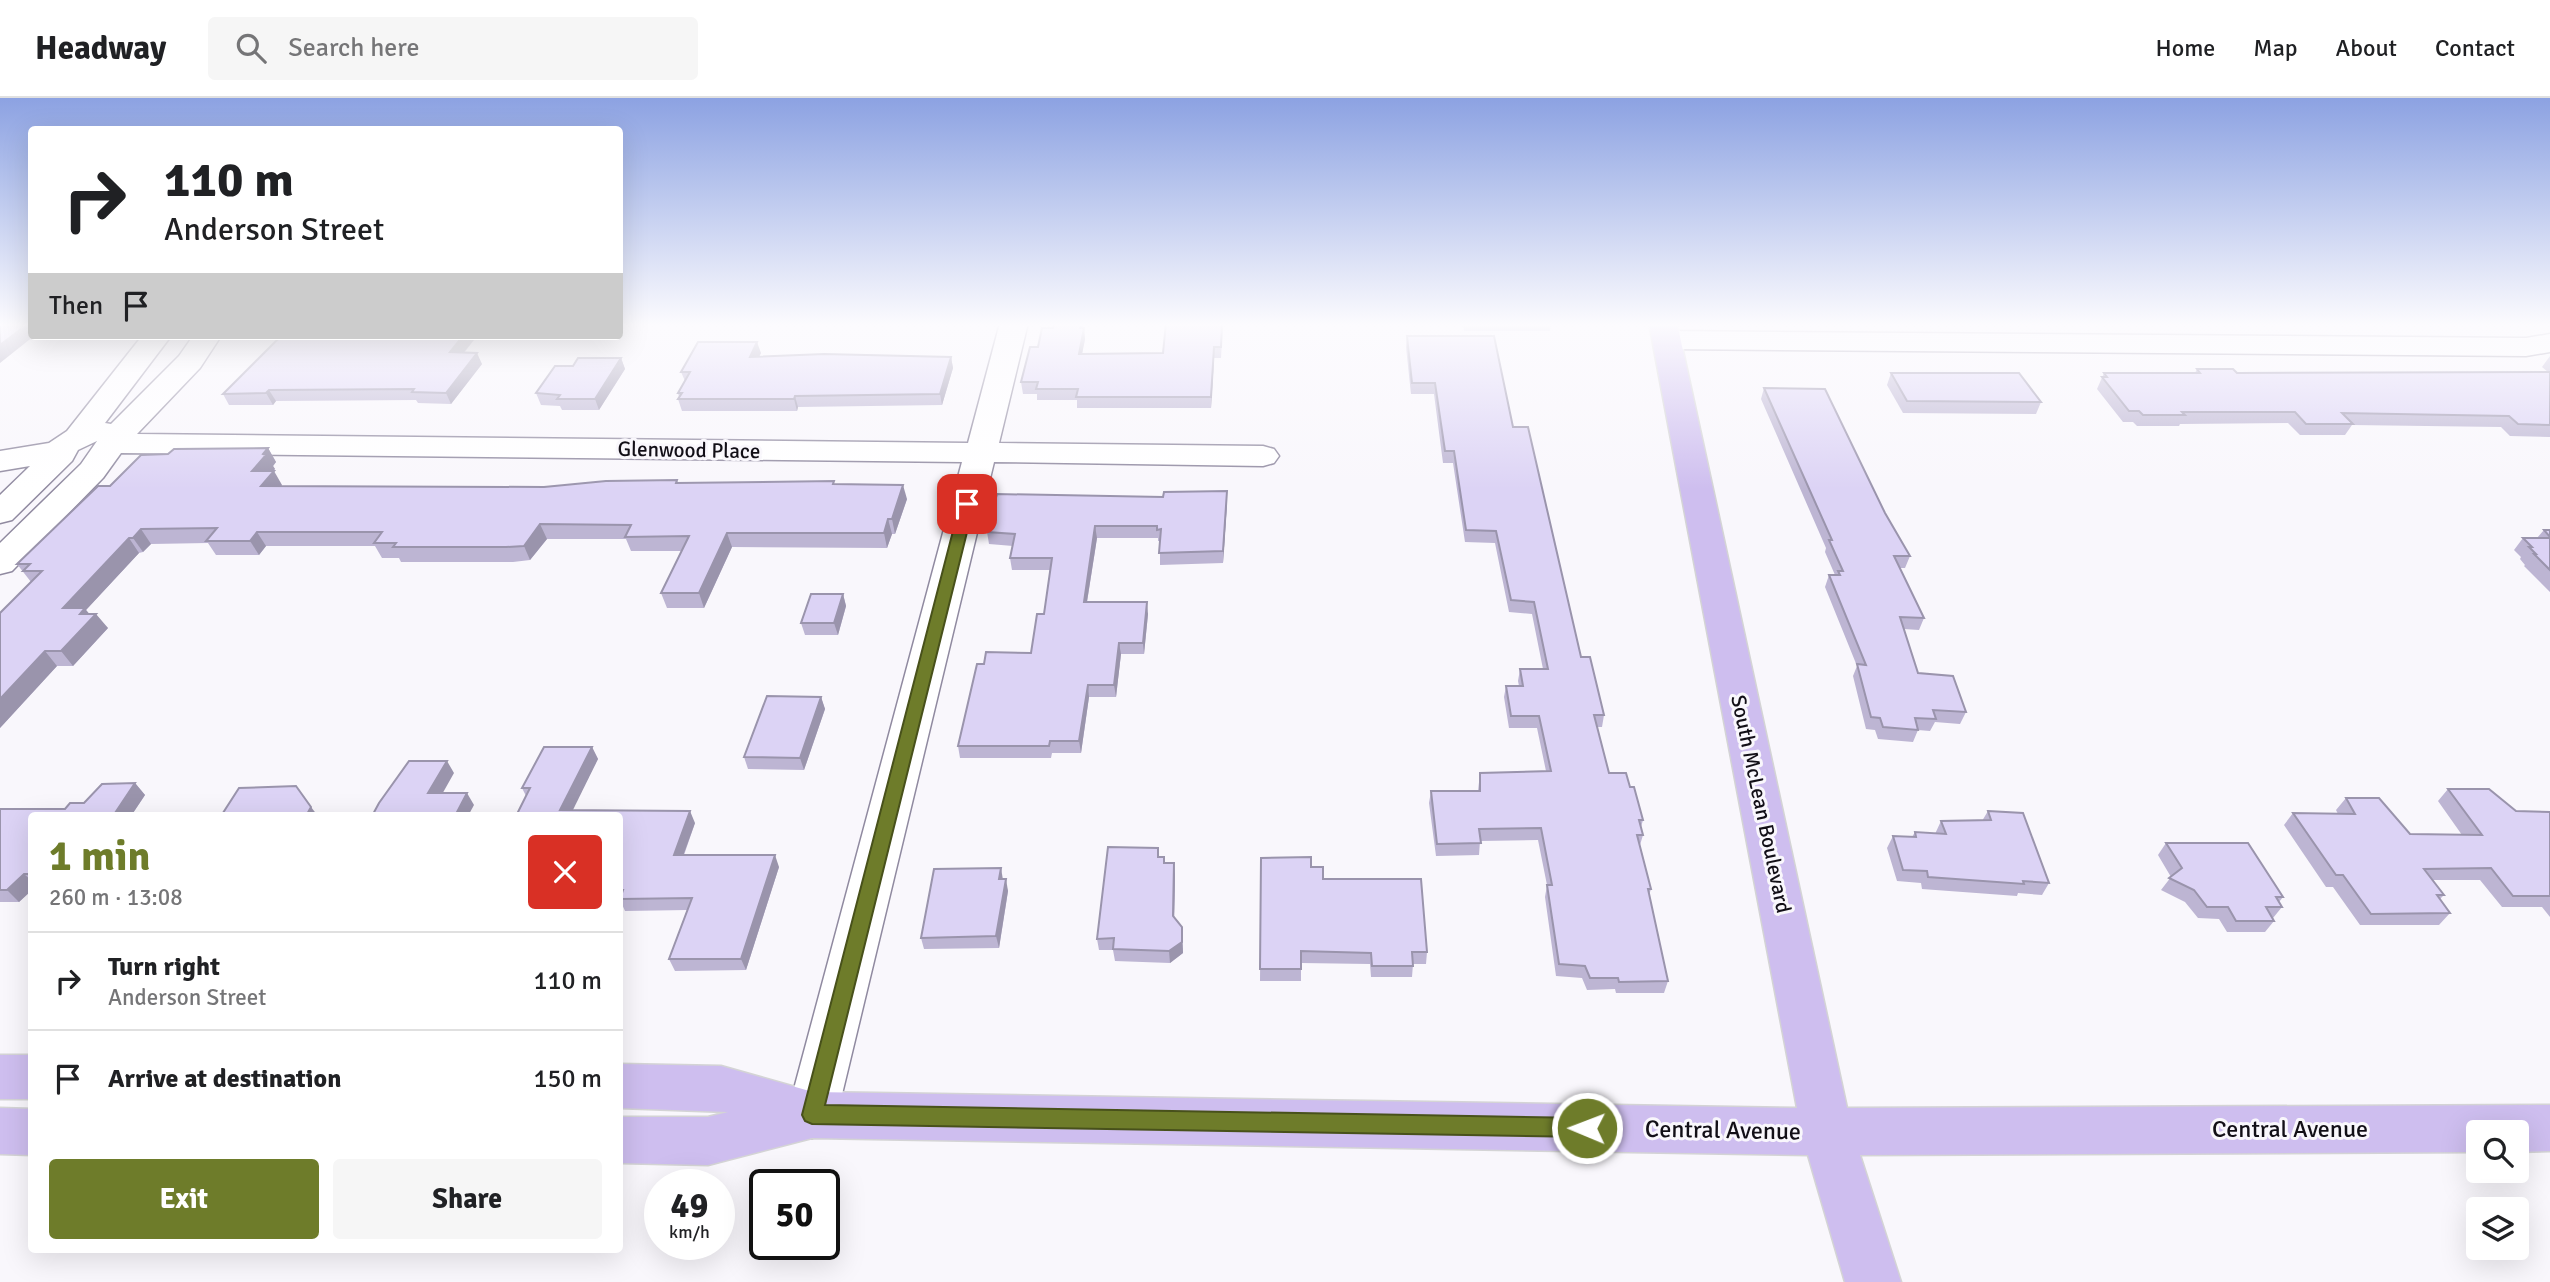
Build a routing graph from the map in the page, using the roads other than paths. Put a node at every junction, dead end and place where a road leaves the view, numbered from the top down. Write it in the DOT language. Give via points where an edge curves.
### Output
graph roads {
  1 [pos="123,378"];
  2 [pos="175,378"];
  3 [pos="1000,378"];
  4 [pos="1674,378"];
  5 [pos="113,443"];
  6 [pos="66,448"];
  7 [pos="980,454"];
  8 [pos="1264,456"];
  9 [pos="0,461"];
  10 [pos="0,513"];
  11 [pos="0,563"];
  12 [pos="0,1077"];
  13 [pos="28,1077"];
  14 [pos="623,1086"];
  15 [pos="812,1115"];
  16 [pos="2550,1128"];
  17 [pos="0,1131"];
  18 [pos="28,1132"];
  19 [pos="1827,1132"];
  20 [pos="623,1140"];
  21 [pos="1873,1282"];
  1 -- 6 [label="street"];
  2 -- 5 [label="street"];
  3 -- 7 [label="street"];
  4 -- 19 [label="main road, South McLean Boulevard"];
  5 -- 6 [label="street" via="95,455 77,459"];
  5 -- 7 [label="street, Glenwood Place"];
  5 -- 11 [label="street" via="92,471"];
  6 -- 9 [label="street"];
  6 -- 10 [label="street"];
  7 -- 8 [label="street, Glenwood Place"];
  7 -- 15 [label="street"];
  12 -- 13 [label="main road"];
  14 -- 15 [label="main road, Central Avenue" via="721,1088"];
  15 -- 19 [label="main road, Central Avenue"];
  15 -- 20 [label="main road, Central Avenue" via="708,1141"];
  16 -- 19 [label="main road, Central Avenue"];
  17 -- 18 [label="main road"];
  19 -- 21 [label="main road, South McLean Boulevard"];
}
